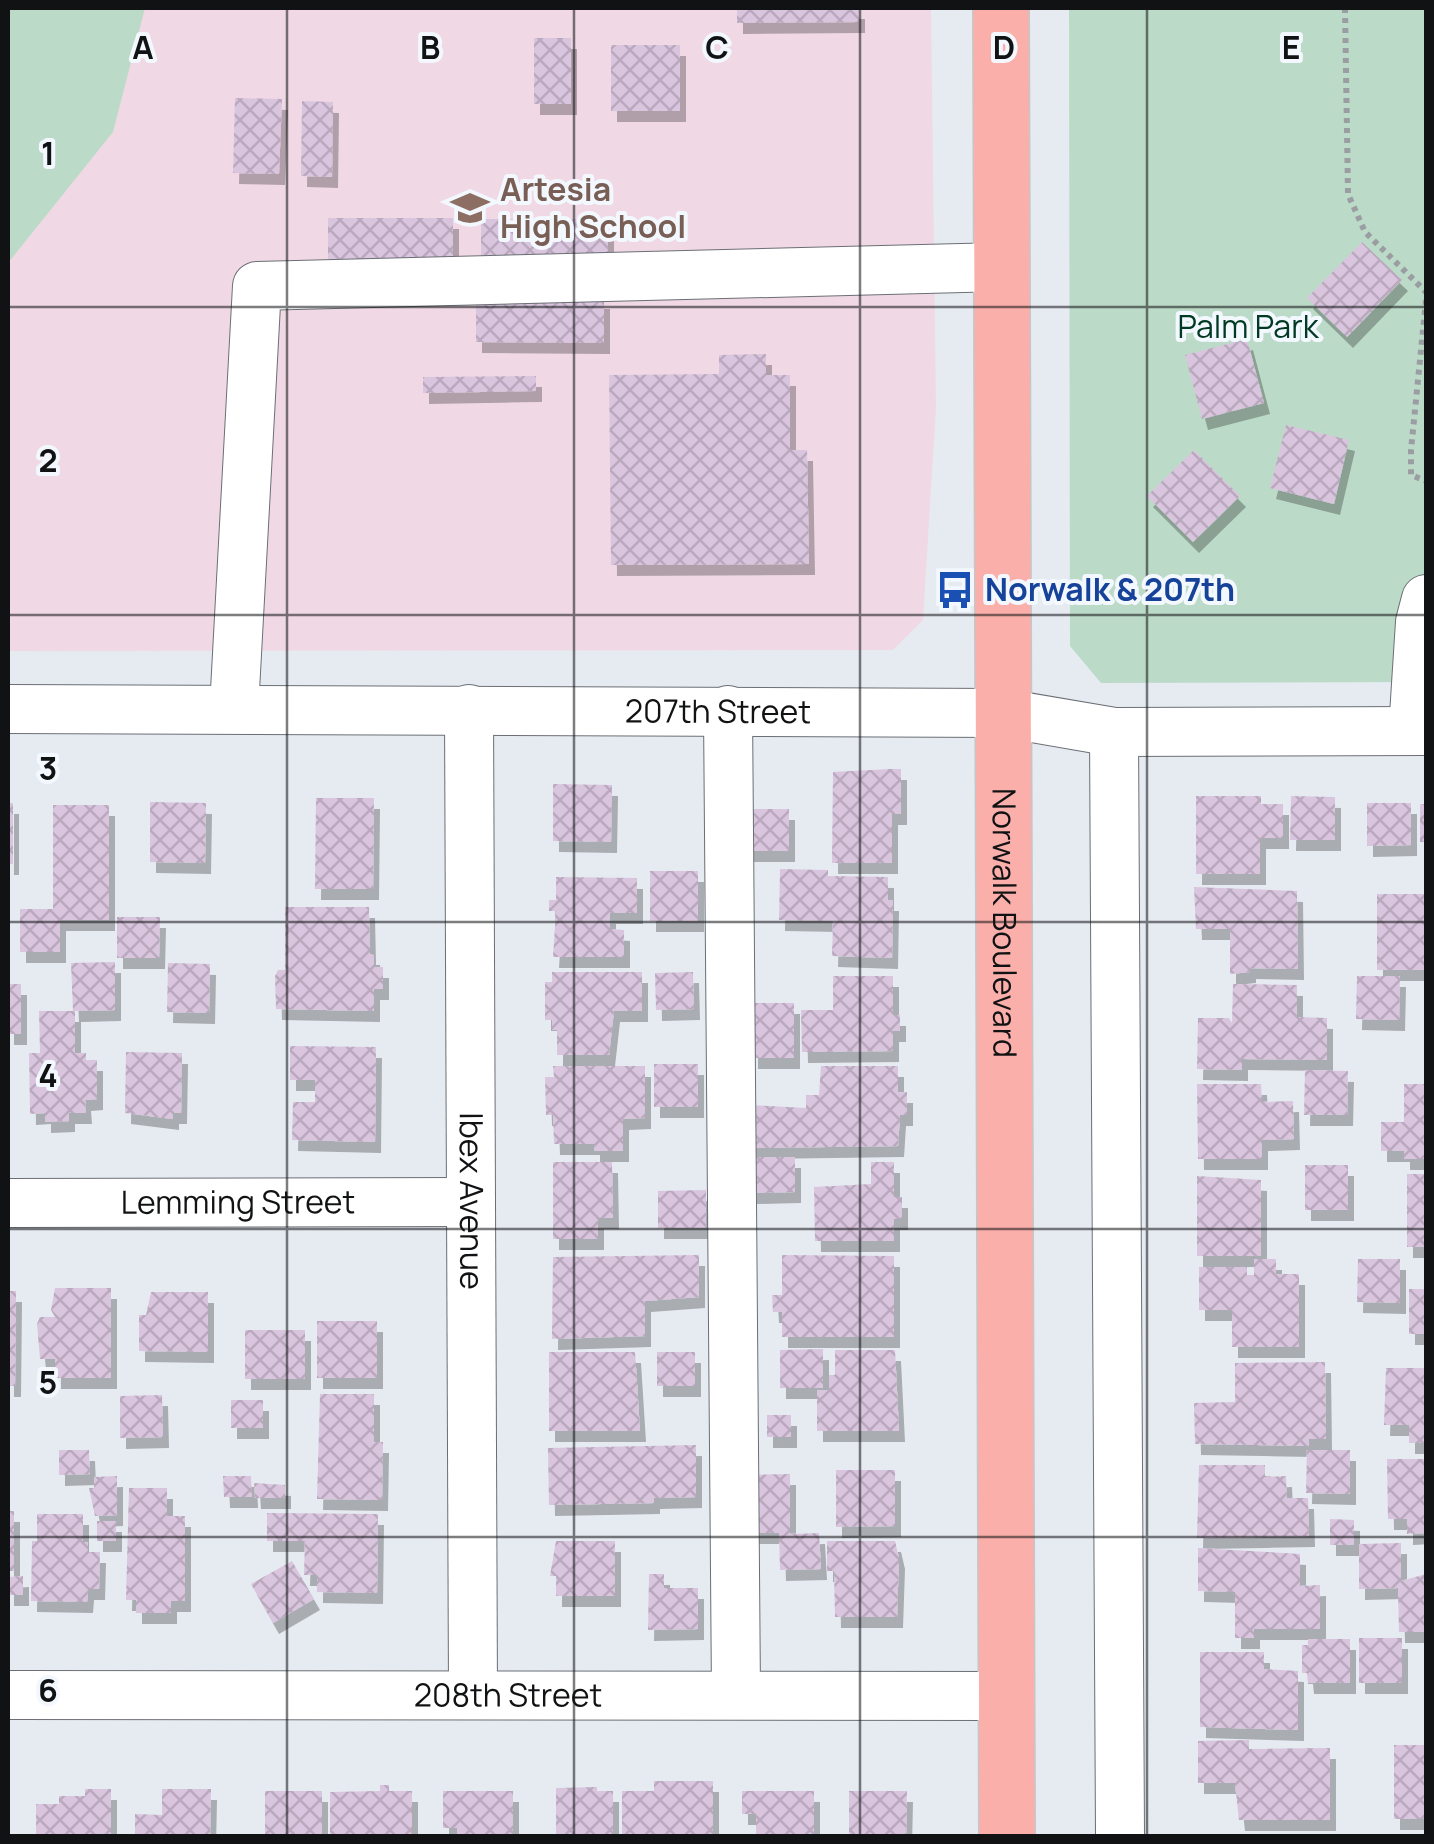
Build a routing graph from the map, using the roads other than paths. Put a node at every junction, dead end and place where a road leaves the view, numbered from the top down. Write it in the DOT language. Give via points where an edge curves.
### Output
graph roads {
  1 [pos="1002,8"];
  2 [pos="1002,267"];
  3 [pos="1426,599"];
  4 [pos="8,709"];
  5 [pos="234,709"];
  6 [pos="469,709"];
  7 [pos="728,710"];
  8 [pos="1004,713"];
  9 [pos="1420,731"];
  10 [pos="1114,732"];
  11 [pos="469,1202"];
  12 [pos="8,1203"];
  13 [pos="473,1693"];
  14 [pos="736,1694"];
  15 [pos="8,1695"];
  16 [pos="1006,1696"];
  17 [pos="1007,1836"];
  18 [pos="1120,1836"];
  1 -- 2 [label="main road, Norwalk Boulevard"];
  2 -- 5 [label="street" via="256,286"];
  2 -- 8 [label="main road, Norwalk Boulevard"];
  3 -- 9 [label="street"];
  4 -- 5 [label="street, 207th Street"];
  5 -- 6 [label="street, 207th Street"];
  6 -- 7 [label="street, 207th Street"];
  6 -- 11 [label="street, Ibex Avenue"];
  7 -- 8 [label="street, 207th Street"];
  7 -- 14 [label="street"];
  8 -- 10 [label="street, 207th Street"];
  8 -- 16 [label="main road, Norwalk Boulevard"];
  9 -- 10 [label="street, 207th Street"];
  10 -- 18 [label="street"];
  11 -- 12 [label="street, Lemming Street"];
  11 -- 13 [label="street, Ibex Avenue"];
  13 -- 14 [label="street, 208th Street"];
  13 -- 15 [label="street, 208th Street"];
  14 -- 16 [label="street, 208th Street"];
  16 -- 17 [label="main road, Norwalk Boulevard"];
}
